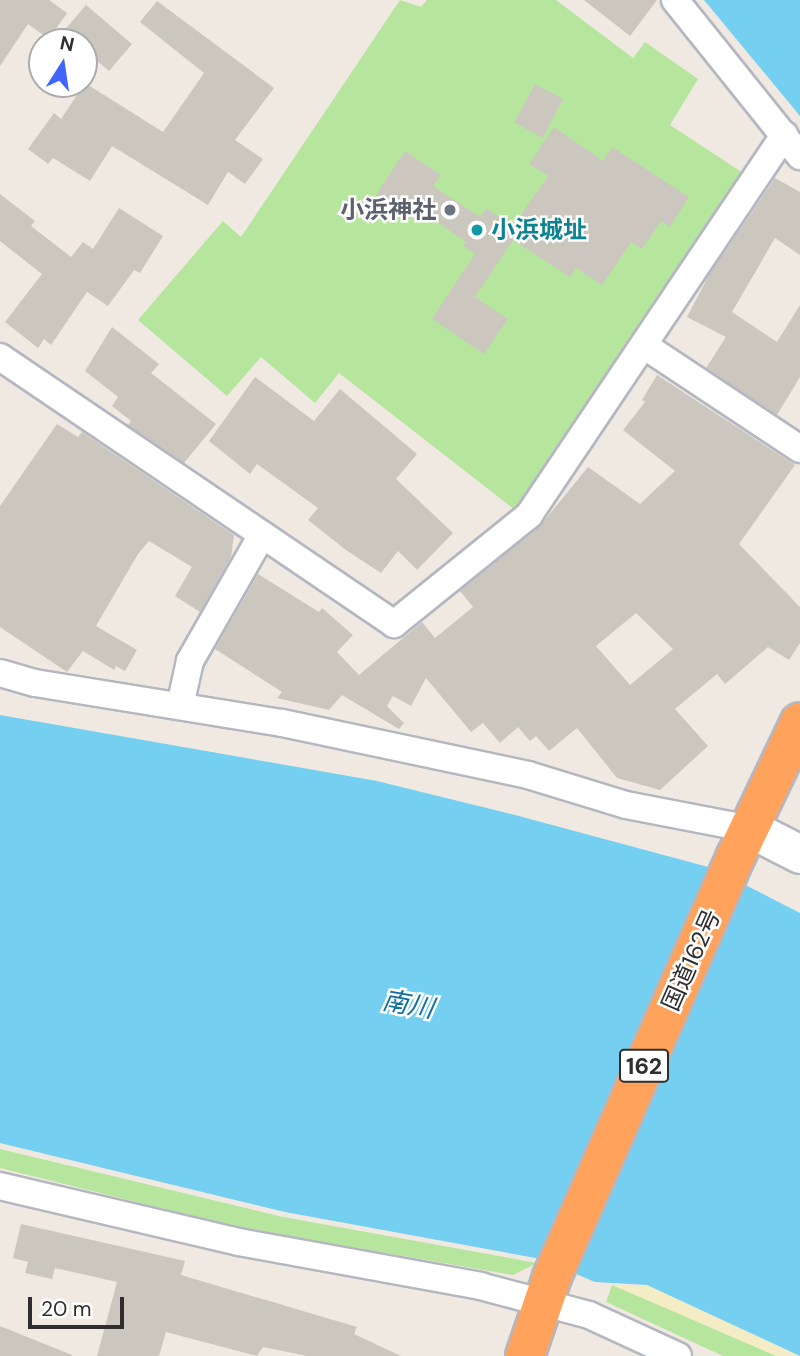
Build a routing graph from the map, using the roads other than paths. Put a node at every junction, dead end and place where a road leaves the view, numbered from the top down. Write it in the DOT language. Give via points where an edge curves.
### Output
graph roads {
  1 [pos="675,0"];
  2 [pos="792,145"];
  3 [pos="645,346"];
  4 [pos="0,357"];
  5 [pos="800,449"];
  6 [pos="262,535"];
  7 [pos="0,673"];
  8 [pos="180,706"];
  9 [pos="800,722"];
  10 [pos="743,842"];
  11 [pos="800,854"];
  12 [pos="0,1186"];
  13 [pos="548,1289"];
  14 [pos="525,1356"];
  15 [pos="678,1356"];
  1 -- 2 [label="street"];
  2 -- 3 [label="street"];
  3 -- 5 [label="street"];
  3 -- 6 [label="street" via="529,515 394,624"];
  4 -- 6 [label="street"];
  6 -- 8 [label="street" via="190,661"];
  7 -- 8 [label="street"];
  8 -- 10 [label="street" via="514,772"];
  9 -- 10 [label="highway, 国道162号 / 162"];
  10 -- 11 [label="street"];
  10 -- 13 [label="highway, 国道162号 / 162"];
  12 -- 13 [label="street" via="239,1242 480,1286"];
  13 -- 14 [label="highway, 国道162号 / 162"];
  13 -- 15 [label="street" via="589,1315"];
}
